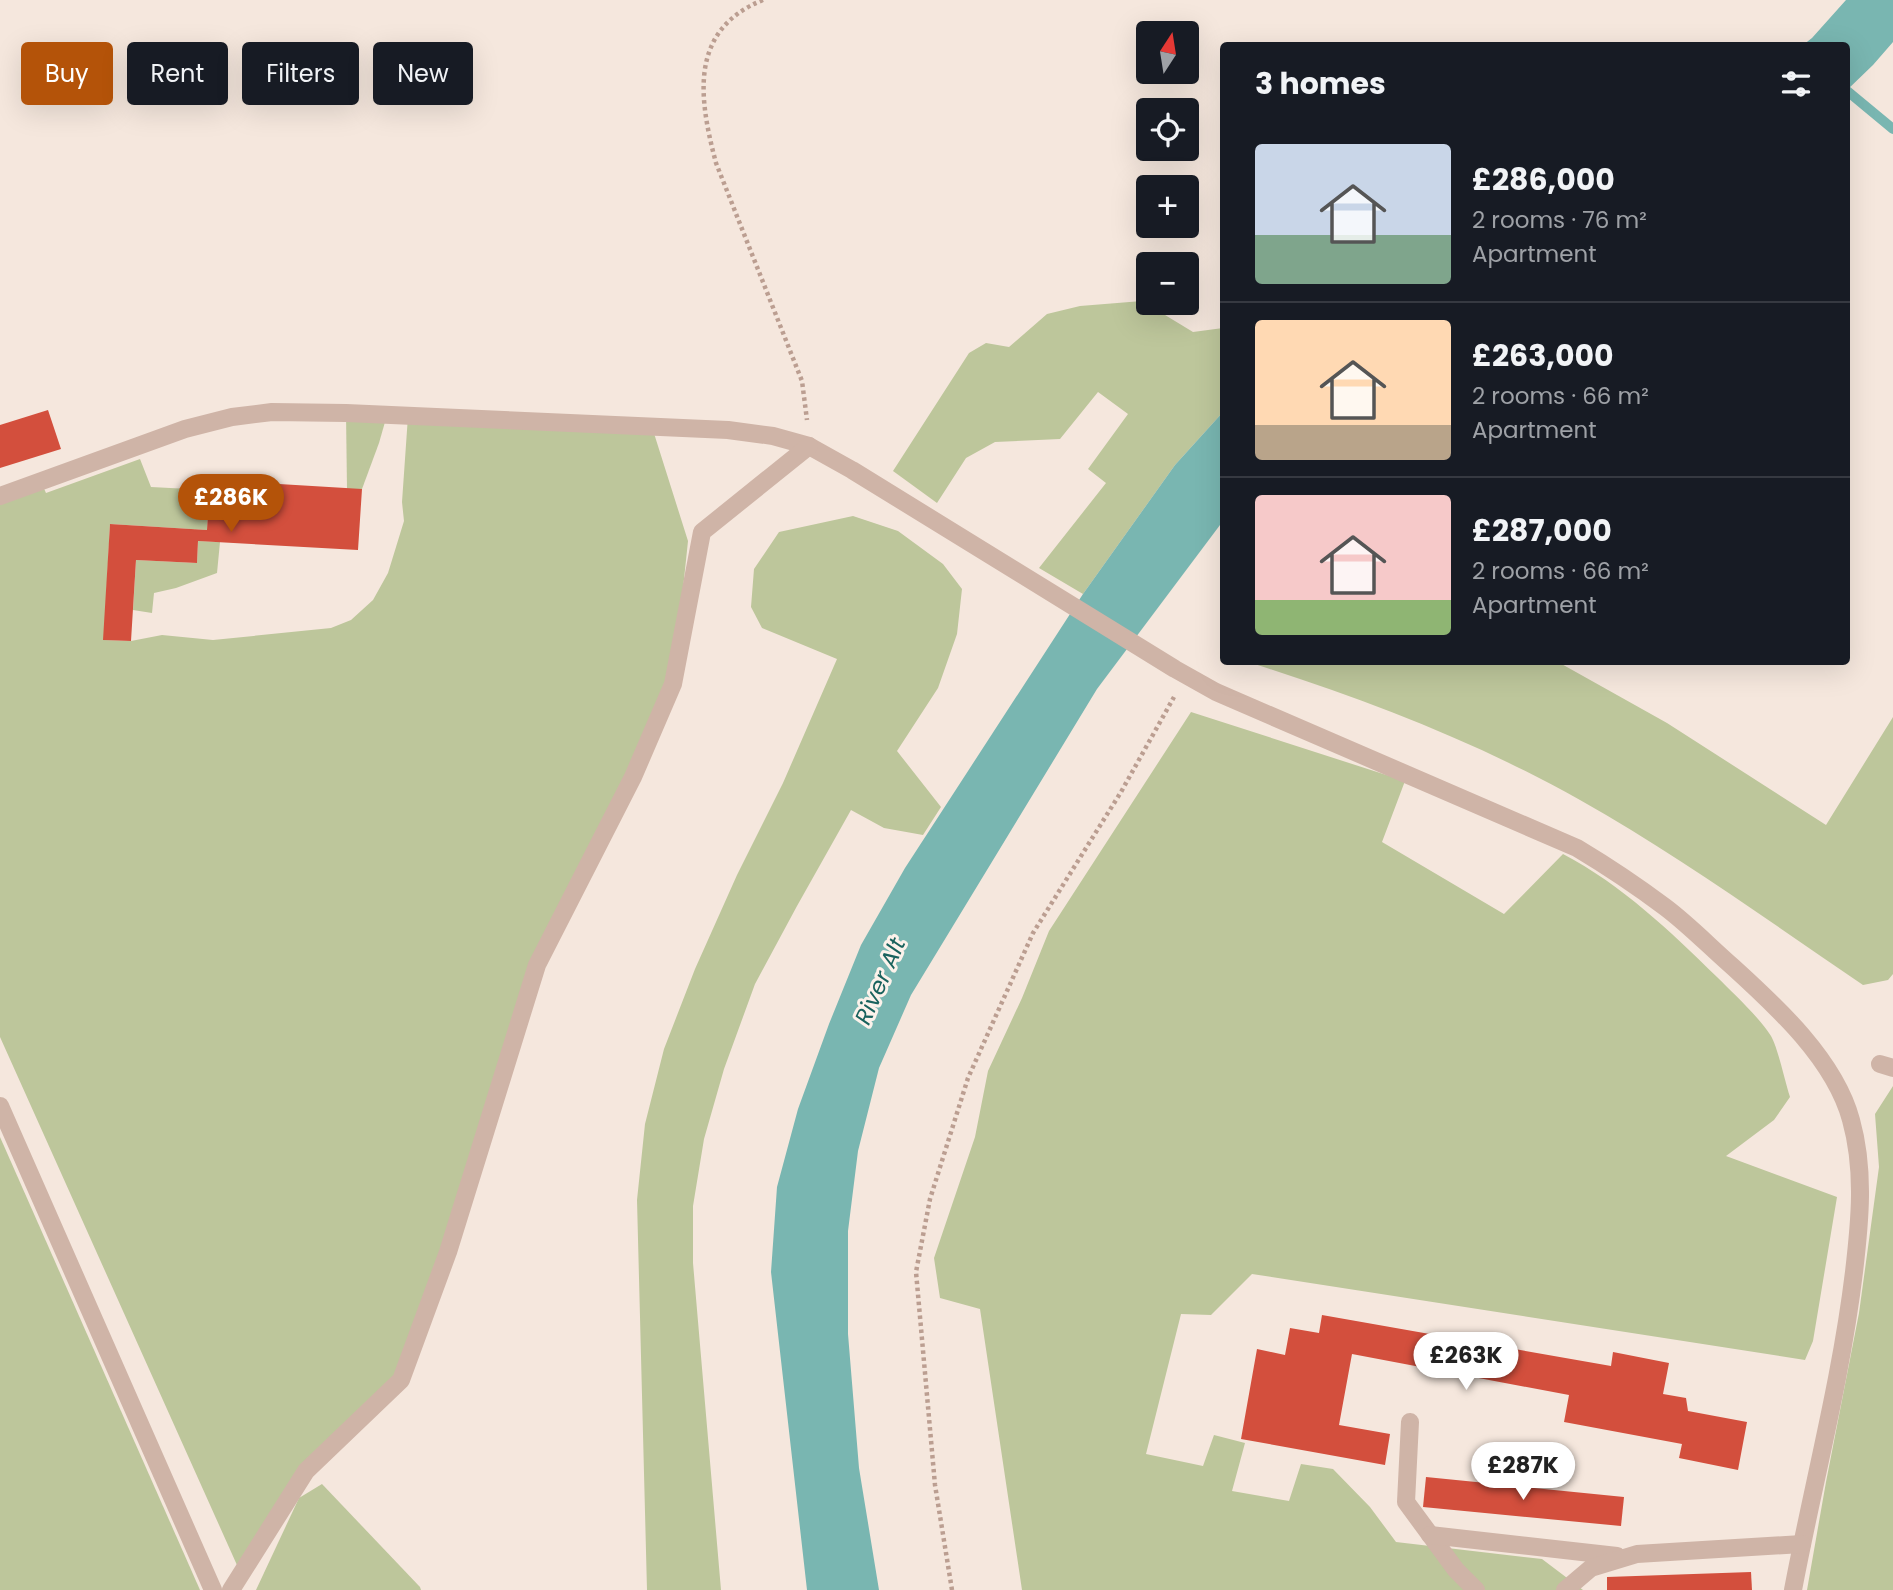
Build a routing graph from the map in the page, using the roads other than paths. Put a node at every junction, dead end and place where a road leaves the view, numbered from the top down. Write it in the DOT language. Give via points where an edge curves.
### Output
graph roads {
  1 [pos="809,446"];
  2 [pos="0,496"];
  3 [pos="0,1106"];
  4 [pos="1410,1422"];
  5 [pos="1430,1535"];
  6 [pos="1802,1544"];
  7 [pos="1628,1557"];
  8 [pos="213,1590"];
  9 [pos="231,1590"];
  10 [pos="1476,1590"];
  11 [pos="1565,1590"];
  12 [pos="1793,1590"];
  1 -- 2 [label="lane" via="728,430 272,412 232,416 185,429"];
  1 -- 6 [label="lane" via="1216,692 1577,848 1666,908 1774,1004 1836,1084 1851,1119 1860,1170 1860,1218 1839,1375"];
  1 -- 9 [label="lane" via="702,533 673,684 633,777 537,965 448,1252 401,1380 306,1471"];
  3 -- 8 [label="lane"];
  4 -- 5 [label="lane" via="1406,1502"];
  5 -- 7 [label="lane"];
  5 -- 10 [label="lane"];
  6 -- 7 [label="lane"];
  6 -- 12 [label="lane"];
  7 -- 11 [label="lane" via="1591,1568"];
}
